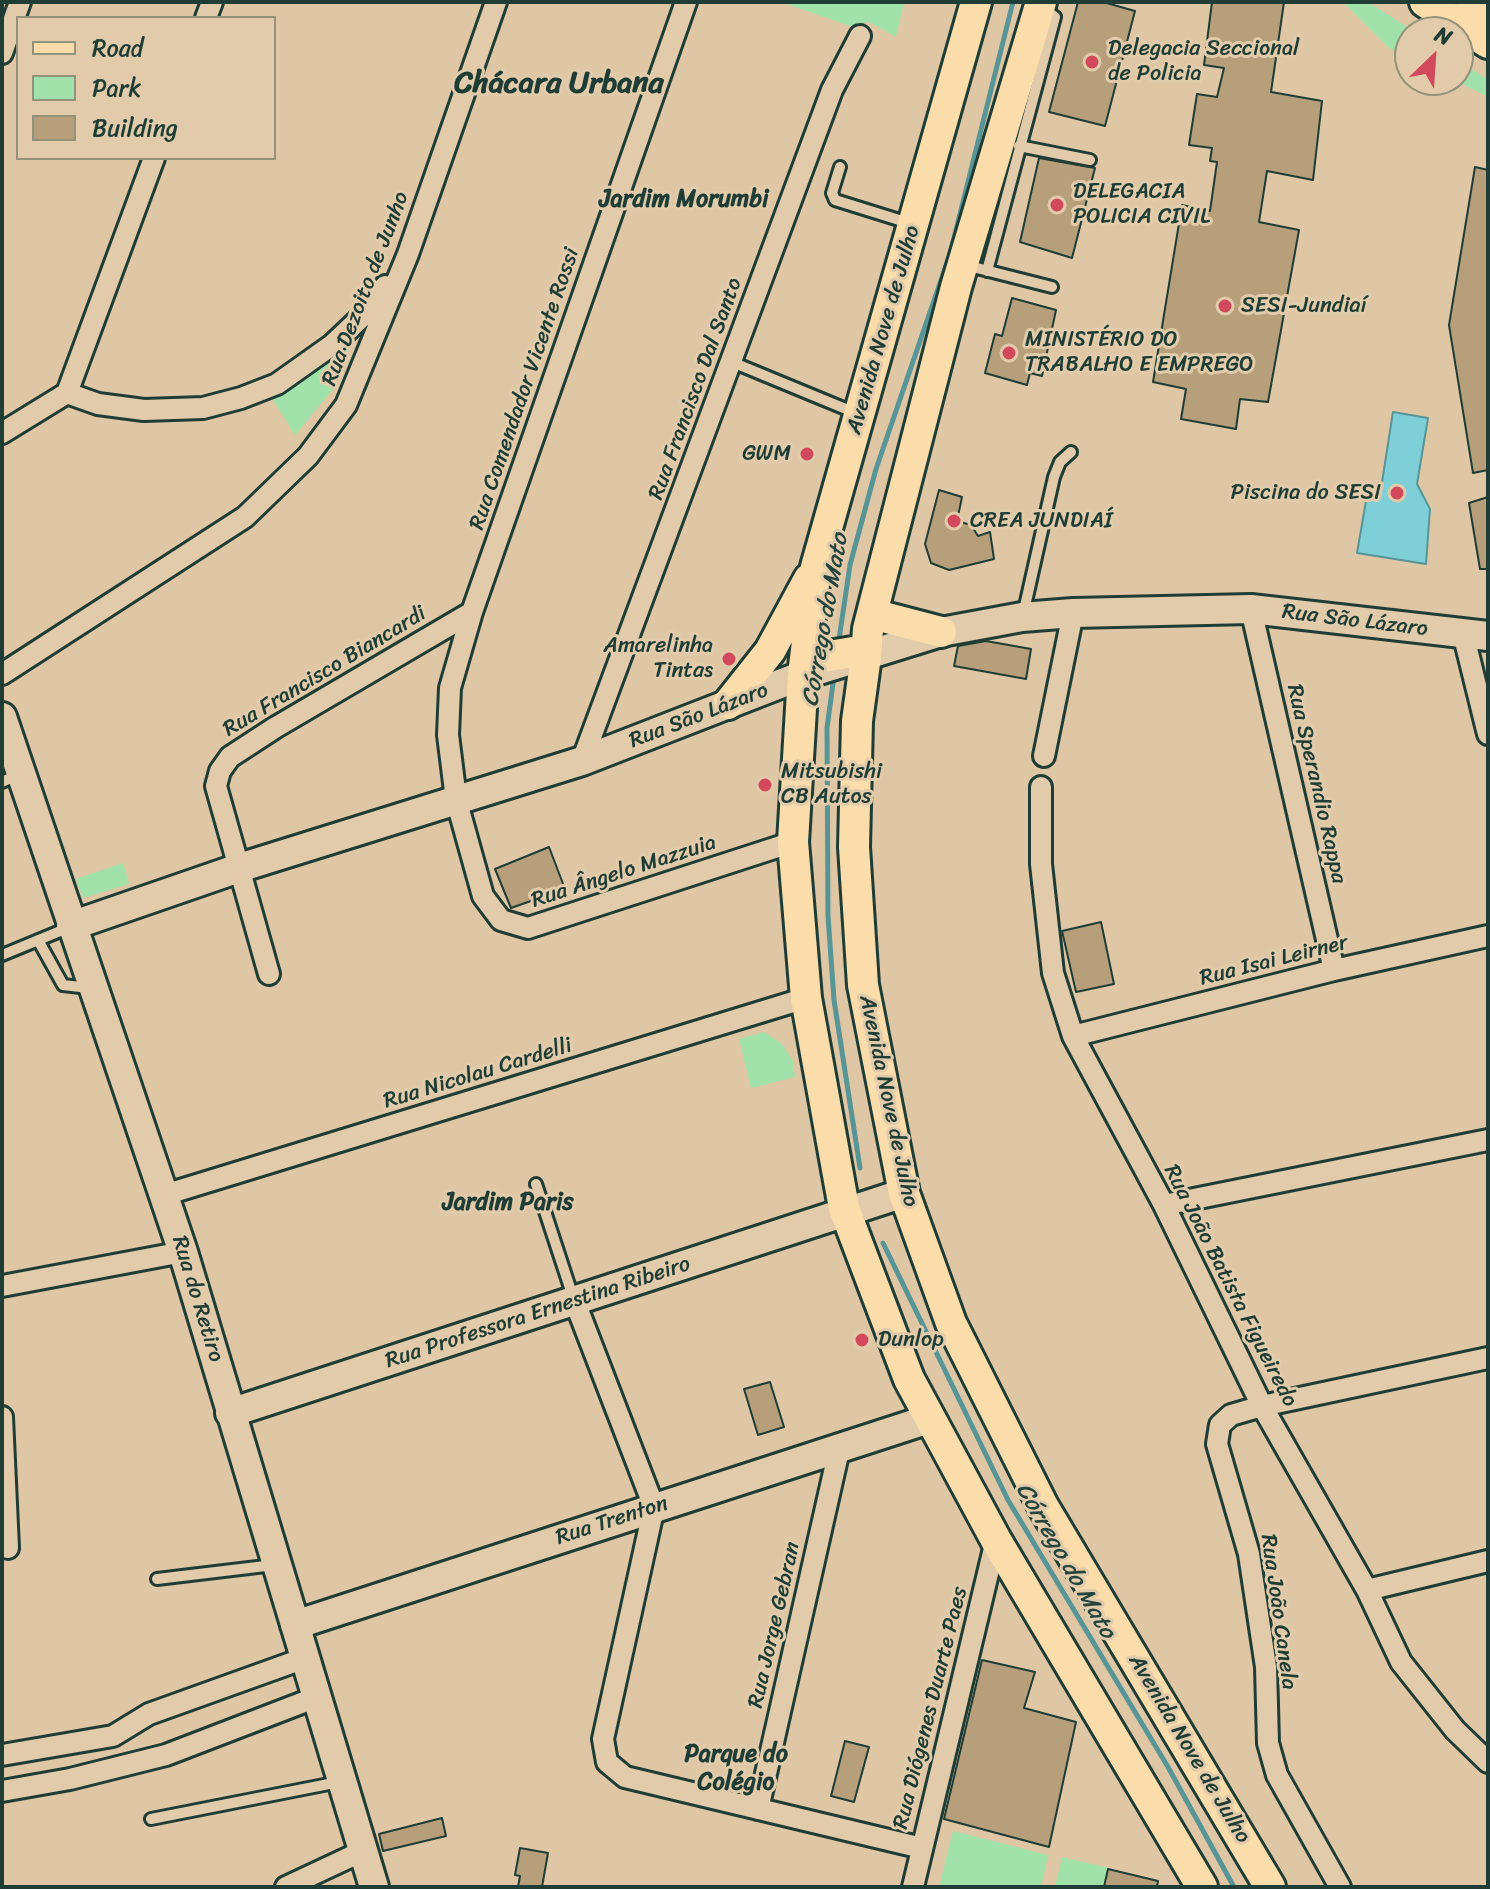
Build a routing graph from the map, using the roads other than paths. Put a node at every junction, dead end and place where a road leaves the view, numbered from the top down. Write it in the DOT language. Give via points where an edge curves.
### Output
graph roads {
  1 [pos="20,2"];
  2 [pos="496,2"];
  3 [pos="686,2"];
  4 [pos="976,2"];
  5 [pos="1425,2"];
  6 [pos="1471,2"];
  7 [pos="1040,4"];
  8 [pos="1488,12"];
  9 [pos="860,36"];
  10 [pos="1488,43"];
  11 [pos="2,53"];
  12 [pos="1012,144"];
  13 [pos="153,160"];
  14 [pos="1090,160"];
  15 [pos="840,167"];
  16 [pos="914,225"];
  17 [pos="408,254"];
  18 [pos="975,268"];
  19 [pos="1052,287"];
  20 [pos="732,362"];
  21 [pos="67,393"];
  22 [pos="860,414"];
  23 [pos="2,433"];
  24 [pos="1071,452"];
  25 [pos="816,567"];
  26 [pos="1251,609"];
  27 [pos="472,612"];
  28 [pos="1073,613"];
  29 [pos="872,614"];
  30 [pos="1022,617"];
  31 [pos="941,632"];
  32 [pos="1476,634"];
  33 [pos="832,661"];
  34 [pos="2,674"];
  35 [pos="728,704"];
  36 [pos="2,717"];
  37 [pos="1488,734"];
  38 [pos="1044,756"];
  39 [pos="582,761"];
  40 [pos="11,778"];
  41 [pos="1041,787"];
  42 [pos="456,799"];
  43 [pos="793,842"];
  44 [pos="239,868"];
  45 [pos="71,926"];
  46 [pos="1488,936"];
  47 [pos="38,940"];
  48 [pos="2,955"];
  49 [pos="1334,970"];
  50 [pos="269,974"];
  51 [pos="93,988"];
  52 [pos="806,998"];
  53 [pos="1073,1036"];
  54 [pos="1488,1140"];
  55 [pos="536,1184"];
  56 [pos="164,1195"];
  57 [pos="895,1196"];
  58 [pos="1164,1205"];
  59 [pos="851,1211"];
  60 [pos="183,1252"];
  61 [pos="2,1286"];
  62 [pos="575,1302"];
  63 [pos="1488,1358"];
  64 [pos="1262,1406"];
  65 [pos="230,1413"];
  66 [pos="2,1417"];
  67 [pos="929,1419"];
  68 [pos="839,1450"];
  69 [pos="4,1484"];
  70 [pos="654,1507"];
  71 [pos="996,1540"];
  72 [pos="8,1548"];
  73 [pos="1488,1561"];
  74 [pos="277,1564"];
  75 [pos="157,1579"];
  76 [pos="1367,1590"];
  77 [pos="295,1625"];
  78 [pos="305,1658"];
  79 [pos="317,1697"];
  80 [pos="113,1736"];
  81 [pos="2,1755"];
  82 [pos="1488,1762"];
  83 [pos="117,1767"];
  84 [pos="341,1782"];
  85 [pos="2,1791"];
  86 [pos="758,1809"];
  87 [pos="151,1819"];
  88 [pos="922,1848"];
  89 [pos="365,1850"];
  90 [pos="286,1887"];
  91 [pos="374,1887"];
  92 [pos="913,1887"];
  93 [pos="1202,1887"];
  94 [pos="1270,1887"];
  95 [pos="1340,1887"];
  1 -- 11 [label="street"];
  2 -- 17 [label="street, Rua Dezoito de Junho"];
  3 -- 27 [label="street, Rua Comendador Vicente Rossi"];
  4 -- 16 [label="main road, Avenida Nove de Julho"];
  5 -- 10 [label="main road"];
  6 -- 8 [label="main road"];
  7 -- 12 [label="main road, Avenida Nove de Julho" via="1029,83"];
  9 -- 20 [label="street, Rua Francisco Dal Santo" via="832,90"];
  12 -- 14 [label="lane"];
  12 -- 18 [label="main road, Avenida Nove de Julho"];
  13 -- 21 [label="street"];
  15 -- 16 [label="lane" via="832,193 835,200"];
  16 -- 22 [label="main road, Avenida Nove de Julho"];
  17 -- 21 [label="street" via="368,311 277,384 203,408 144,410 98,404"];
  17 -- 34 [label="street, Rua Dezoito de Junho" via="346,405 308,456 245,517"];
  18 -- 19 [label="lane"];
  18 -- 29 [label="main road, Avenida Nove de Julho"];
  20 -- 22 [label="lane"];
  20 -- 39 [label="street, Rua Francisco Dal Santo"];
  21 -- 23 [label="street"];
  22 -- 25 [label="main road, Avenida Nove de Julho"];
  24 -- 30 [label="lane" via="1054,477"];
  25 -- 33 [label="main road, Avenida Nove de Julho"];
  25 -- 35 [label="main road" via="770,651"];
  26 -- 28 [label="main road, Rua São Lázaro"];
  26 -- 32 [label="main road, Rua São Lázaro"];
  26 -- 49 [label="street, Rua Sperandio Rappa"];
  27 -- 42 [label="street, Rua Comendador Vicente Rossi" via="450,688 448,735"];
  27 -- 44 [label="street, Rua Francisco Biancardi" via="230,757 216,786"];
  28 -- 30 [label="main road, Rua São Lázaro"];
  28 -- 38 [label="street"];
  29 -- 31 [label="main road"];
  29 -- 33 [label="main road, Avenida Nove de Julho"];
  30 -- 31 [label="main road, Rua São Lázaro"];
  31 -- 33 [label="main road, Rua São Lázaro"];
  32 -- 37 [label="street"];
  33 -- 35 [label="main road, Rua São Lázaro"];
  33 -- 43 [label="main road, Avenida Nove de Julho"];
  33 -- 57 [label="main road, Avenida Nove de Julho" via="857,721 854,847 863,985"];
  35 -- 39 [label="main road, Rua São Lázaro"];
  36 -- 40 [label="main road, Rua do Retiro"];
  39 -- 42 [label="main road, Rua São Lázaro"];
  40 -- 45 [label="main road, Rua do Retiro"];
  41 -- 53 [label="street, Rua João Batista Figueiredo" via="1041,864 1053,973"];
  42 -- 43 [label="street, Rua Ângelo Mazzuia" via="483,896 501,920 528,928"];
  42 -- 44 [label="main road, Rua São Lázaro"];
  43 -- 52 [label="main road, Avenida Nove de Julho"];
  44 -- 45 [label="main road, Rua São Lázaro"];
  44 -- 50 [label="street"];
  45 -- 47 [label="lane"];
  45 -- 51 [label="main road, Rua do Retiro"];
  46 -- 49 [label="street, Rua Isai Leirner"];
  47 -- 48 [label="lane"];
  47 -- 51 [label="lane" via="63,985"];
  49 -- 53 [label="street, Rua Isai Leirner"];
  51 -- 56 [label="main road, Rua do Retiro"];
  52 -- 56 [label="street, Rua Nicolau Cardelli"];
  52 -- 59 [label="main road, Avenida Nove de Julho"];
  53 -- 58 [label="street, Rua João Batista Figueiredo"];
  54 -- 58 [label="street"];
  55 -- 62 [label="lane"];
  56 -- 60 [label="main road, Rua do Retiro"];
  57 -- 59 [label="main road, Rua Professora Ernestina Ribeiro"];
  57 -- 94 [label="main road, Avenida Nove de Julho" via="951,1323 1043,1506"];
  58 -- 64 [label="street, Rua João Batista Figueiredo"];
  59 -- 62 [label="main road, Rua Professora Ernestina Ribeiro"];
  59 -- 67 [label="main road, Avenida Nove de Julho" via="887,1327"];
  60 -- 61 [label="street"];
  60 -- 65 [label="main road, Rua do Retiro"];
  62 -- 65 [label="main road, Rua Professora Ernestina Ribeiro"];
  62 -- 70 [label="street"];
  63 -- 64 [label="street, Rua João Canela"];
  64 -- 76 [label="street, Rua João Batista Figueiredo"];
  64 -- 95 [label="street, Rua João Canela" via="1231,1415 1220,1425 1217,1444 1249,1554 1266,1667 1268,1743 1277,1775"];
  65 -- 74 [label="main road, Rua do Retiro"];
  66 -- 69 [label="street"];
  67 -- 68 [label="main road, Rua Trenton"];
  67 -- 71 [label="main road, Avenida Nove de Julho"];
  68 -- 70 [label="main road, Rua Trenton"];
  68 -- 86 [label="street, Rua Jorge Gebran"];
  69 -- 72 [label="street"];
  70 -- 77 [label="main road, Rua Trenton"];
  70 -- 86 [label="street" via="603,1739 607,1762 625,1777"];
  71 -- 88 [label="street, Rua Diógenes Duarte Paes"];
  71 -- 93 [label="main road, Avenida Nove de Julho"];
  73 -- 76 [label="street"];
  74 -- 75 [label="lane"];
  74 -- 77 [label="main road, Rua do Retiro"];
  76 -- 82 [label="street, Rua João Batista Figueiredo" via="1401,1662"];
  77 -- 78 [label="main road, Rua do Retiro"];
  78 -- 79 [label="main road, Rua do Retiro"];
  78 -- 80 [label="street" via="149,1714"];
  79 -- 83 [label="street" via="179,1750"];
  79 -- 84 [label="main road, Rua do Retiro"];
  80 -- 81 [label="street"];
  80 -- 83 [label="street"];
  83 -- 85 [label="street"];
  84 -- 87 [label="lane"];
  84 -- 89 [label="main road, Rua do Retiro"];
  86 -- 88 [label="street"];
  88 -- 92 [label="street, Rua Diógenes Duarte Paes"];
  89 -- 90 [label="street"];
  89 -- 91 [label="main road, Rua do Retiro"];
}
